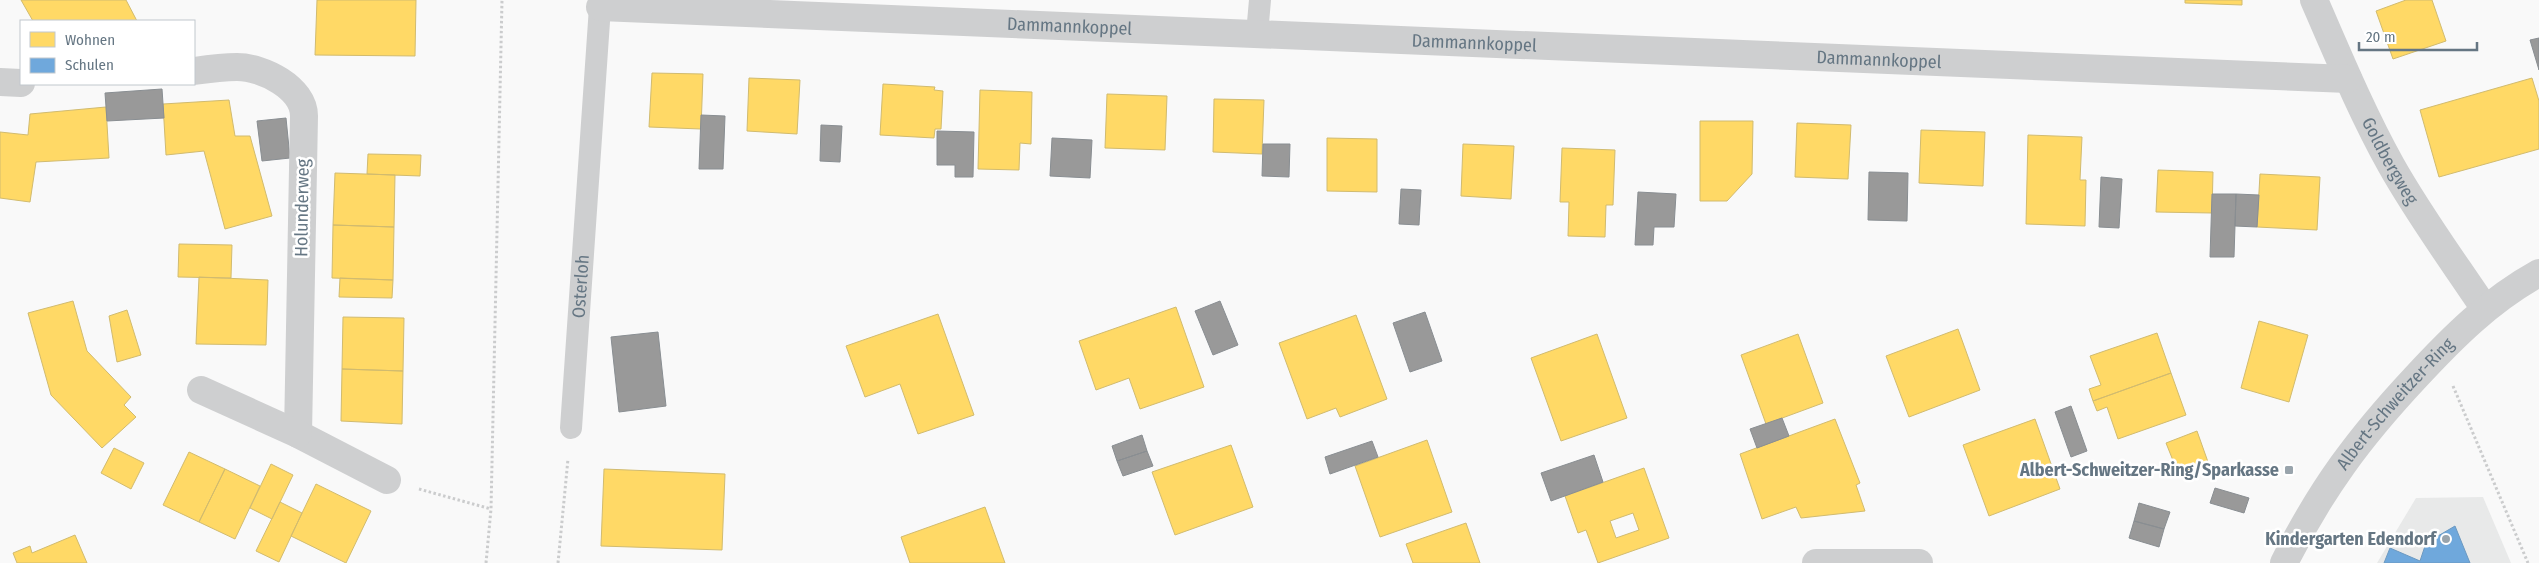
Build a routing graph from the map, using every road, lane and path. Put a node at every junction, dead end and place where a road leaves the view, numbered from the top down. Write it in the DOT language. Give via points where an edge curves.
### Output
graph roads {
  1 [pos="502,0"];
  2 [pos="1260,0"];
  3 [pos="2314,0"];
  4 [pos="600,7"];
  5 [pos="1257,34"];
  6 [pos="195,71"];
  7 [pos="2348,79"];
  8 [pos="0,82"];
  9 [pos="20,83"];
  10 [pos="2539,272"];
  11 [pos="2485,308"];
  12 [pos="2438,352"];
  13 [pos="201,390"];
  14 [pos="570,428"];
  15 [pos="298,434"];
  16 [pos="387,480"];
  17 [pos="491,509"];
  18 [pos="486,563"];
  19 [pos="558,563"];
  20 [pos="1816,563"];
  21 [pos="1919,563"];
  22 [pos="2284,563"];
  23 [pos="2528,563"];
  1 -- 17 [label="path"];
  2 -- 5 [label="lane"];
  3 -- 7 [label="street, Goldbergweg"];
  4 -- 5 [label="street, Dammannkoppel"];
  4 -- 14 [label="lane, Osterloh"];
  5 -- 7 [label="street, Dammannkoppel"];
  6 -- 15 [label="street, Holunderweg" via="252,69 286,86 304,107"];
  7 -- 11 [label="street, Goldbergweg" via="2390,164"];
  8 -- 9 [label="street"];
  10 -- 11 [label="street, Albert-Schweitzer-Ring"];
  11 -- 12 [label="street, Albert-Schweitzer-Ring"];
  12 -- 22 [label="street, Albert-Schweitzer-Ring" via="2343,462 2314,506"];
  12 -- 23 [label="path"];
  13 -- 15 [label="street"];
  14 -- 19 [label="path"];
  15 -- 16 [label="street"];
  16 -- 17 [label="path"];
  17 -- 18 [label="path"];
  20 -- 21 [label="street"];
}
